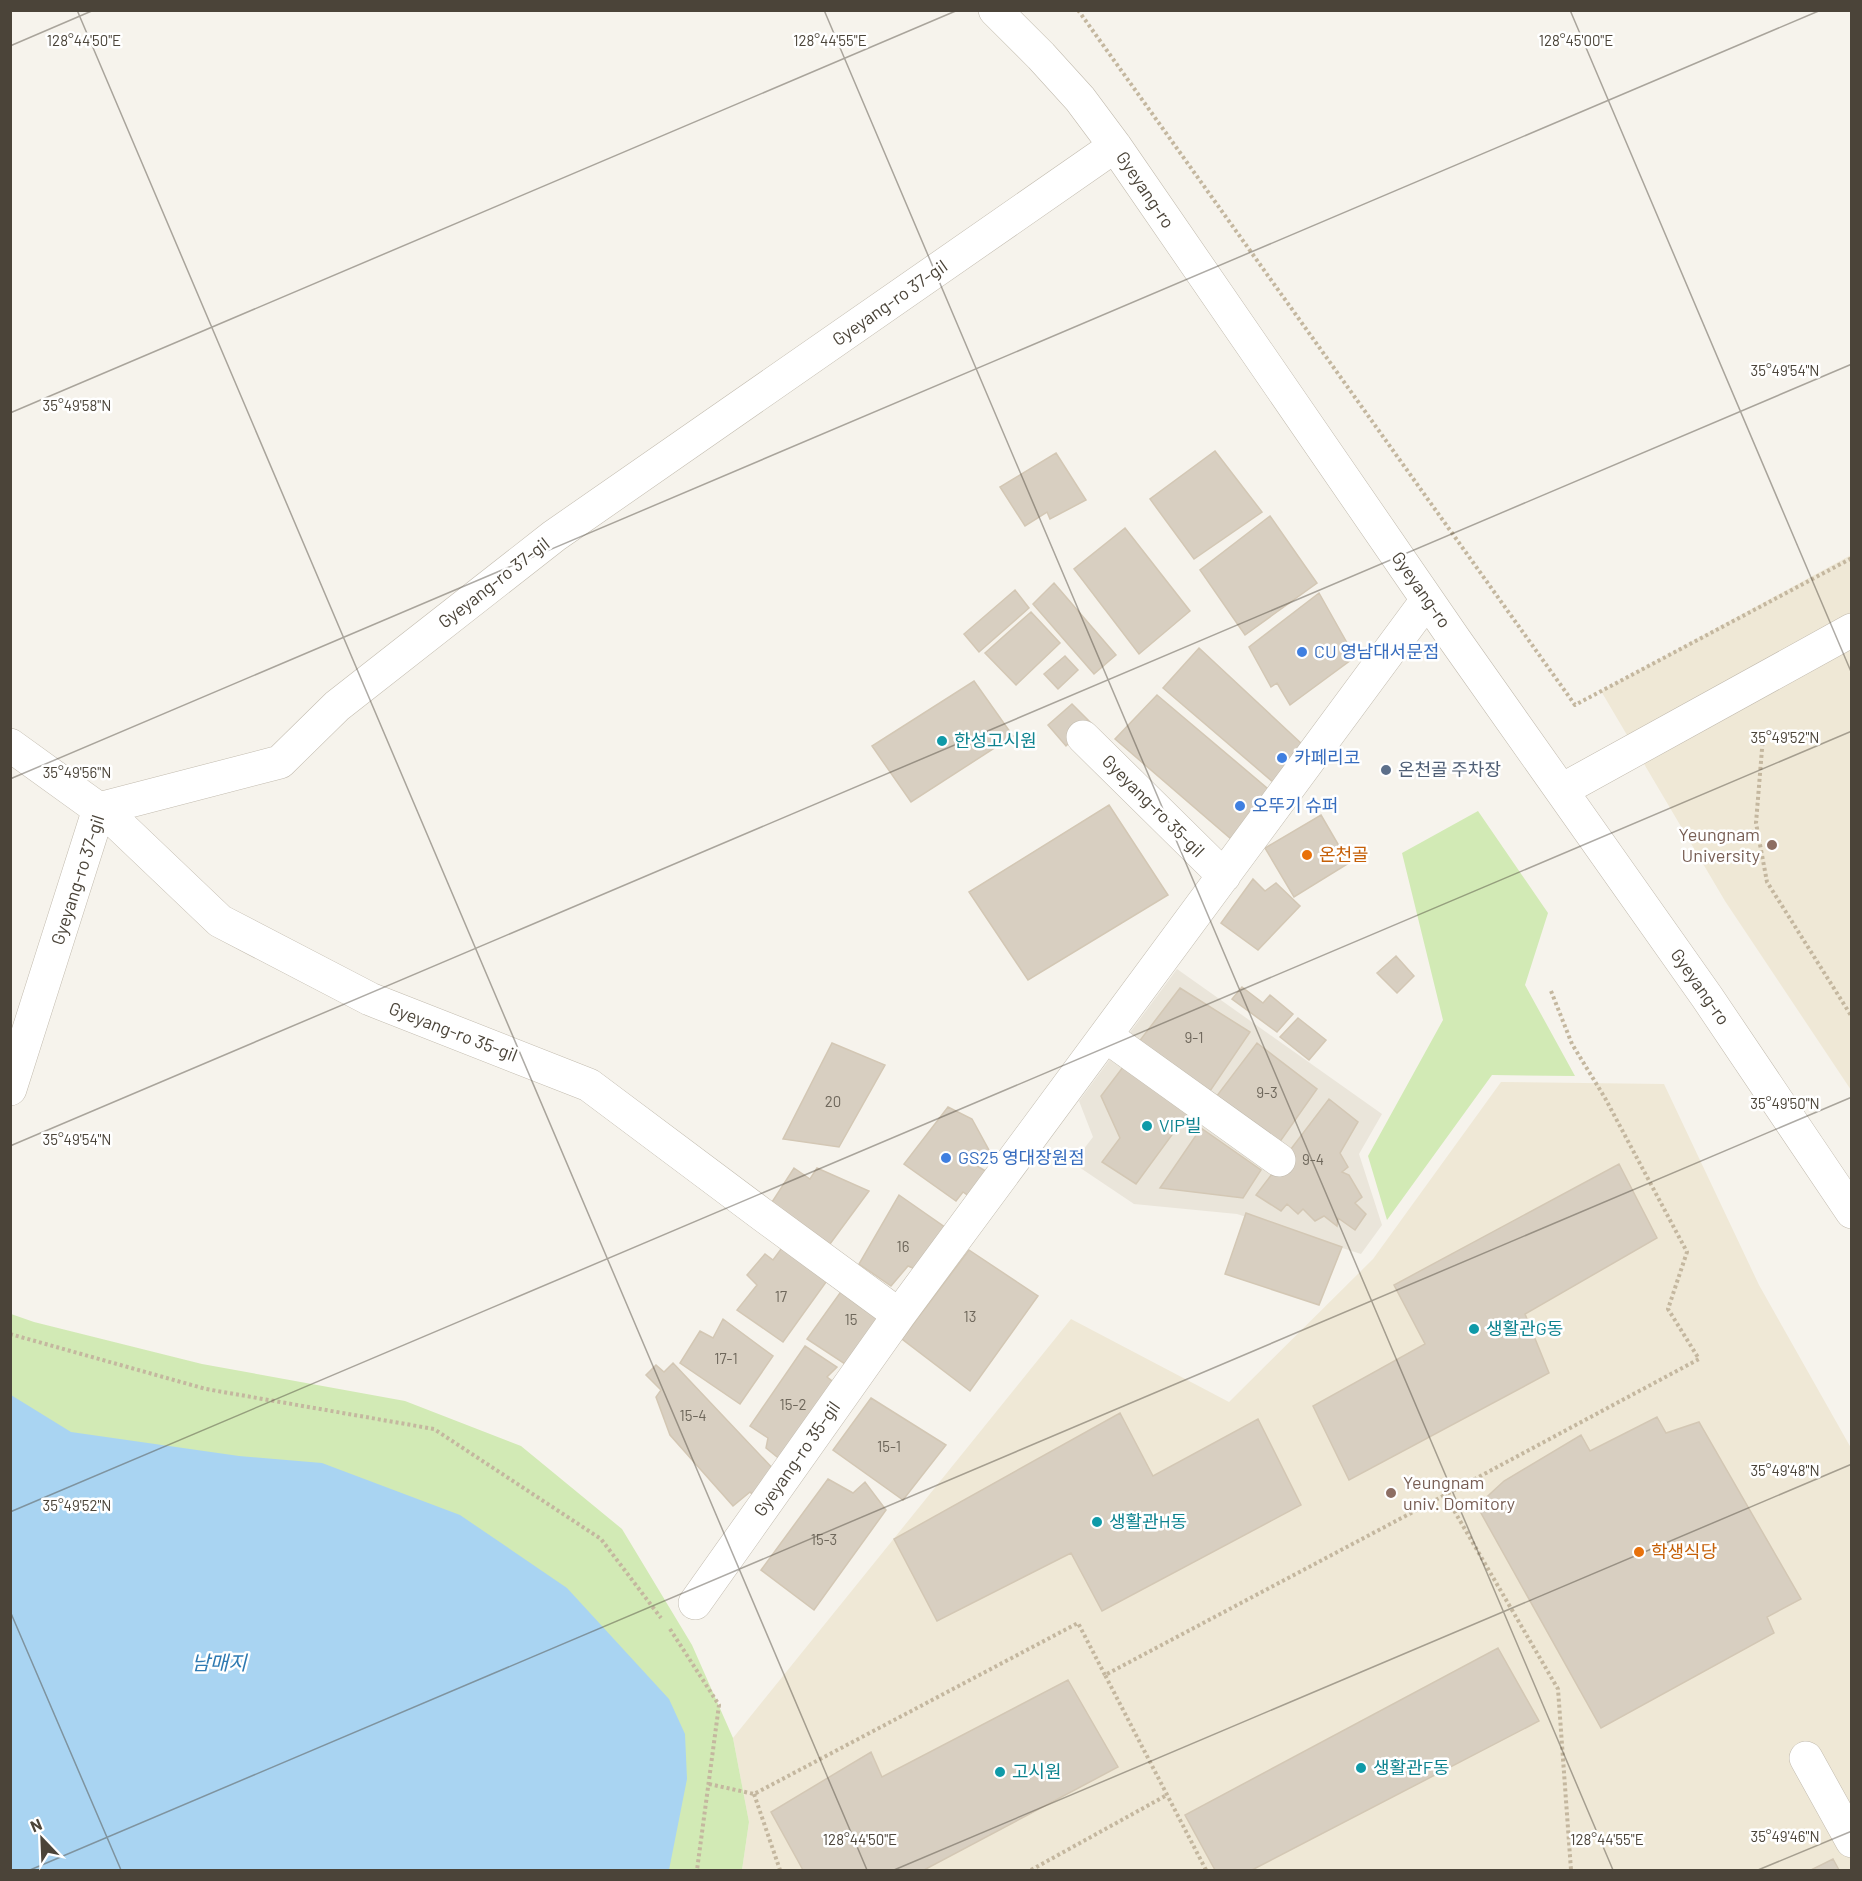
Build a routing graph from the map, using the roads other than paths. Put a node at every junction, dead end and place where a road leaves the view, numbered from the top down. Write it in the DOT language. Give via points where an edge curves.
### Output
graph roads {
  1 [pos="995,10"];
  2 [pos="1115,146"];
  3 [pos="1427,600"];
  4 [pos="1851,630"];
  5 [pos="1083,736"];
  6 [pos="10,746"];
  7 [pos="1562,790"];
  8 [pos="99,809"];
  9 [pos="1224,876"];
  10 [pos="1106,1035"];
  11 [pos="10,1089"];
  12 [pos="1279,1160"];
  13 [pos="1851,1212"];
  14 [pos="899,1315"];
  15 [pos="695,1603"];
  16 [pos="1806,1758"];
  17 [pos="1851,1841"];
  1 -- 2 [label="street, Gyeyang-ro" via="1080,99"];
  2 -- 3 [label="street, Gyeyang-ro"];
  2 -- 8 [label="street, Gyeyang-ro 37-gil" via="554,536 337,706 280,762"];
  3 -- 7 [label="street, Gyeyang-ro"];
  3 -- 9 [label="street, Gyeyang-ro 35-gil"];
  4 -- 7 [label="street"];
  5 -- 9 [label="street, Gyeyang-ro 35-gil"];
  6 -- 8 [label="street, Gyeyang-ro 35-gil"];
  7 -- 13 [label="street, Gyeyang-ro"];
  8 -- 11 [label="street, Gyeyang-ro 37-gil"];
  8 -- 14 [label="street, Gyeyang-ro 35-gil" via="220,921 370,999 589,1085"];
  9 -- 10 [label="street, Gyeyang-ro 35-gil"];
  10 -- 12 [label="street"];
  10 -- 14 [label="street, Gyeyang-ro 35-gil"];
  14 -- 15 [label="street, Gyeyang-ro 35-gil"];
  16 -- 17 [label="street"];
}
